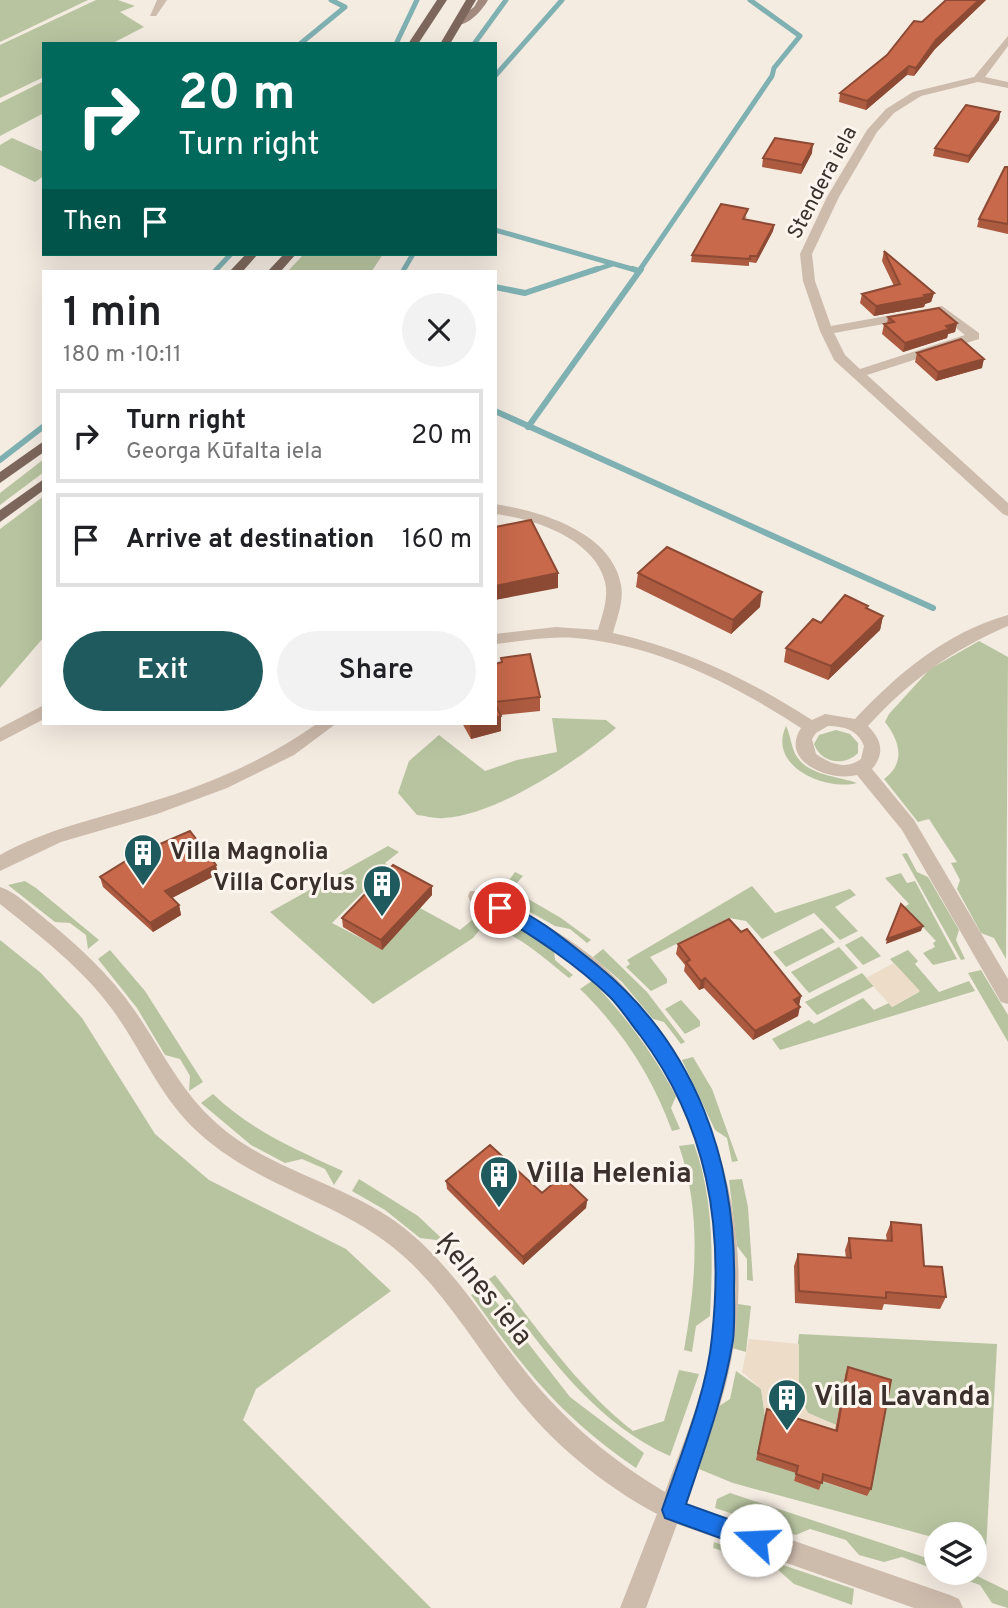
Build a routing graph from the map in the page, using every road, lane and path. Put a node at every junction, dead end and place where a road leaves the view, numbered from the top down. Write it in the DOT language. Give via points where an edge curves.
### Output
graph roads {
  1 [pos="162,0"];
  2 [pos="442,0"];
  3 [pos="471,0"];
  4 [pos="483,0"];
  5 [pos="153,14"];
  6 [pos="458,23"];
  7 [pos="1008,39"];
  8 [pos="414,42"];
  9 [pos="446,42"];
  10 [pos="978,79"];
  11 [pos="1008,85"];
  12 [pos="250,256"];
  13 [pos="288,256"];
  14 [pos="237,270"];
  15 [pos="275,270"];
  16 [pos="825,331"];
  17 [pos="857,374"];
  18 [pos="42,448"];
  19 [pos="0,479"];
  20 [pos="42,485"];
  21 [pos="497,509"];
  22 [pos="1008,511"];
  23 [pos="0,517"];
  24 [pos="1008,620"];
  25 [pos="604,637"];
  26 [pos="497,639"];
  27 [pos="42,712"];
  28 [pos="326,725"];
  29 [pos="810,726"];
  30 [pos="858,726"];
  31 [pos="0,736"];
  32 [pos="861,768"];
  33 [pos="0,864"];
  34 [pos="0,894"];
  35 [pos="477,896"];
  36 [pos="1008,996"];
  37 [pos="673,1510"];
  38 [pos="633,1608"];
  39 [pos="950,1608"];
  1 -- 5 [label="street"];
  2 -- 8 [label="main road"];
  3 -- 6 [label="main road"];
  4 -- 6 [label="street"];
  6 -- 9 [label="main road"];
  7 -- 10 [label="street"];
  10 -- 11 [label="street"];
  10 -- 16 [label="street, Stendera iela" via="917,94 890,111 872,130 806,254 809,281"];
  12 -- 14 [label="main road"];
  13 -- 15 [label="main road"];
  16 -- 17 [label="street, Stendera iela" via="839,357"];
  16 -- 17 [label="street" via="942,310 974,336"];
  17 -- 22 [label="street, Stendera iela"];
  18 -- 19 [label="main road"];
  20 -- 23 [label="main road"];
  21 -- 25 [label="street" via="532,516 588,543 606,564 614,586"];
  24 -- 30 [label="street" via="956,641 924,661"];
  25 -- 26 [label="street" via="574,633"];
  25 -- 29 [label="street" via="651,646 703,667"];
  27 -- 31 [label="street"];
  28 -- 33 [label="street" via="242,776 149,810 50,838"];
  29 -- 30 [label="street" via="842,720"];
  29 -- 32 [label="street" via="802,748 810,760 842,771"];
  30 -- 32 [label="street" via="874,749"];
  32 -- 36 [label="street" via="908,825"];
  34 -- 37 [label="street, Ķelnes iela" via="73,952 117,1002 163,1076 206,1127 239,1153 350,1204 393,1232 425,1260 561,1430 604,1466"];
  35 -- 37 [label="street" via="552,939 618,993 667,1058 705,1131 725,1239 723,1338 702,1424"];
  37 -- 38 [label="street"];
  37 -- 39 [label="street, Ķelnes iela"];
}
